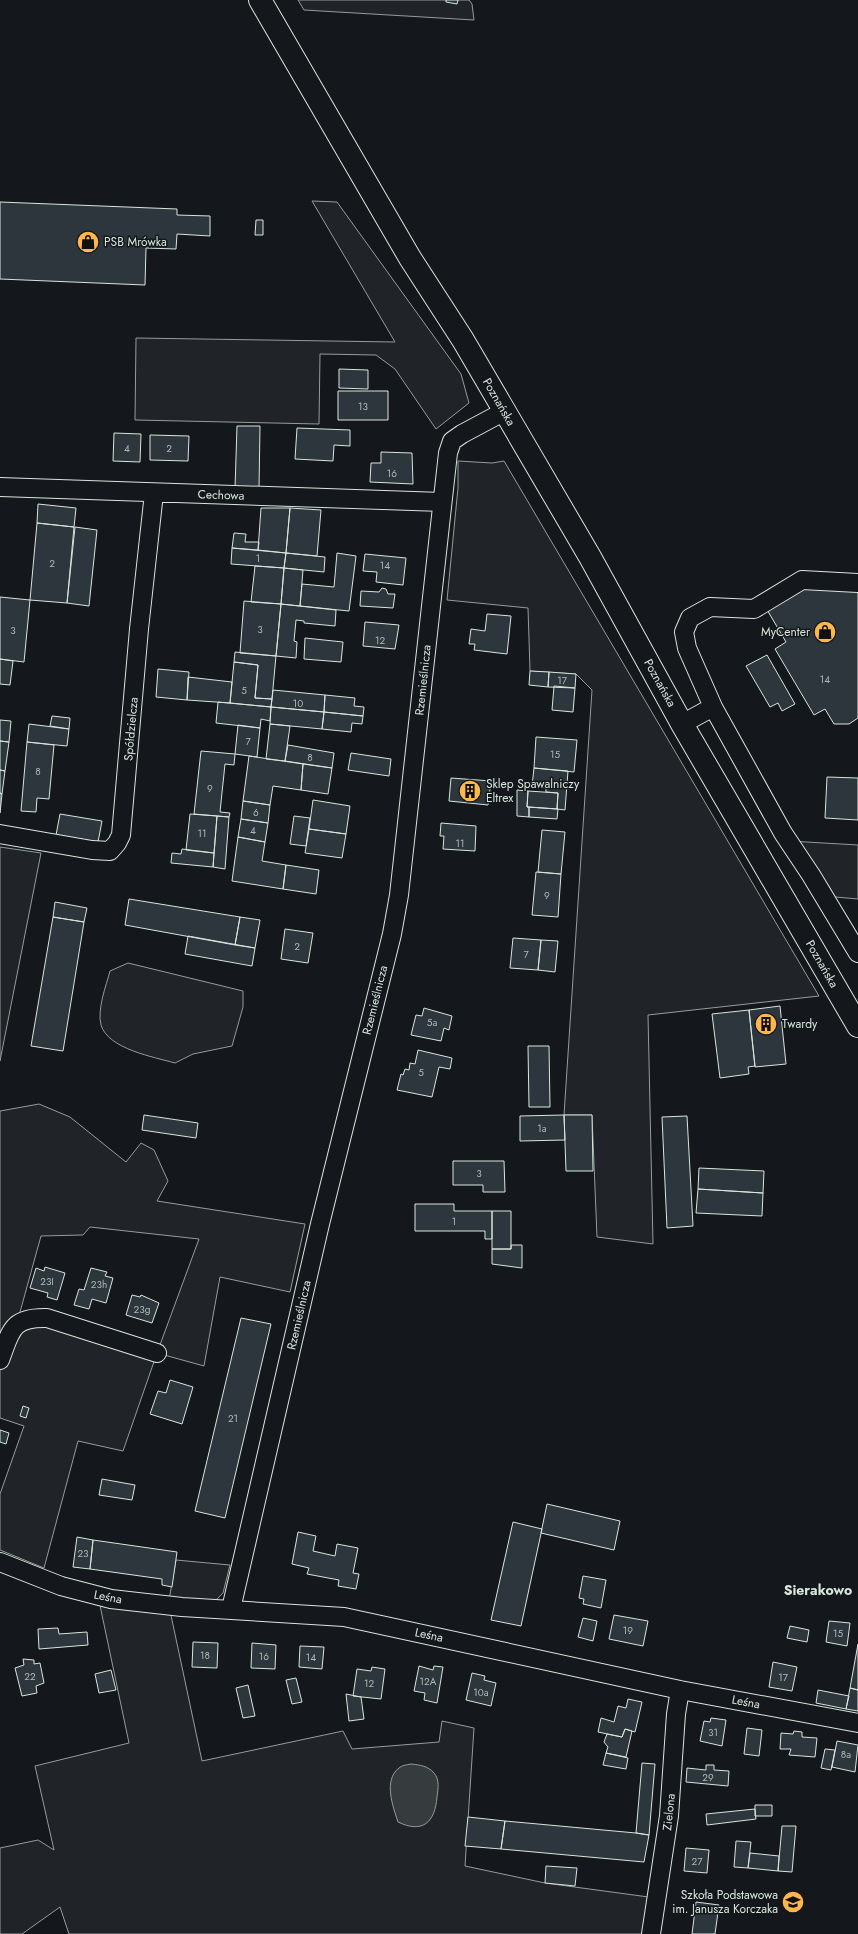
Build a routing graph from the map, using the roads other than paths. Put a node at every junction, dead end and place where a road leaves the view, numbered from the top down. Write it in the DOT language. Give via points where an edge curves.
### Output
graph roads {
  1 [pos="260,0"];
  2 [pos="504,411"];
  3 [pos="0,487"];
  4 [pos="154,493"];
  5 [pos="442,502"];
  6 [pos="858,583"];
  7 [pos="713,707"];
  8 [pos="682,724"];
  9 [pos="0,834"];
  10 [pos="858,953"];
  11 [pos="858,1026"];
  12 [pos="157,1353"];
  13 [pos="0,1360"];
  14 [pos="0,1562"];
  15 [pos="231,1609"];
  16 [pos="680,1690"];
  17 [pos="858,1723"];
  18 [pos="650,1934"];
  1 -- 2 [label="main road, Poznańska" via="410,258 463,340"];
  2 -- 5 [label="street, Rzemieślnicza" via="452,441 448,453"];
  2 -- 8 [label="main road, Poznańska" via="590,557"];
  3 -- 4 [label="street, Cechowa"];
  4 -- 5 [label="street, Cechowa"];
  4 -- 9 [label="street, Spółdzielcza" via="121,835 110,851"];
  5 -- 15 [label="street, Rzemieślnicza" via="400,895 318,1232"];
  6 -- 7 [label="street" via="802,580 754,609 710,607 690,618 684,632 687,648"];
  7 -- 8 [label="street"];
  7 -- 10 [label="street" via="783,833"];
  8 -- 11 [label="main road, Poznańska"];
  12 -- 13 [label="street" via="47,1318 36,1318 17,1323"];
  14 -- 15 [label="street, Leśna" via="61,1586 111,1599 182,1607"];
  15 -- 16 [label="street, Leśna" via="344,1617"];
  16 -- 17 [label="street, Leśna"];
  16 -- 18 [label="street, Zielona" via="669,1816"];
}
